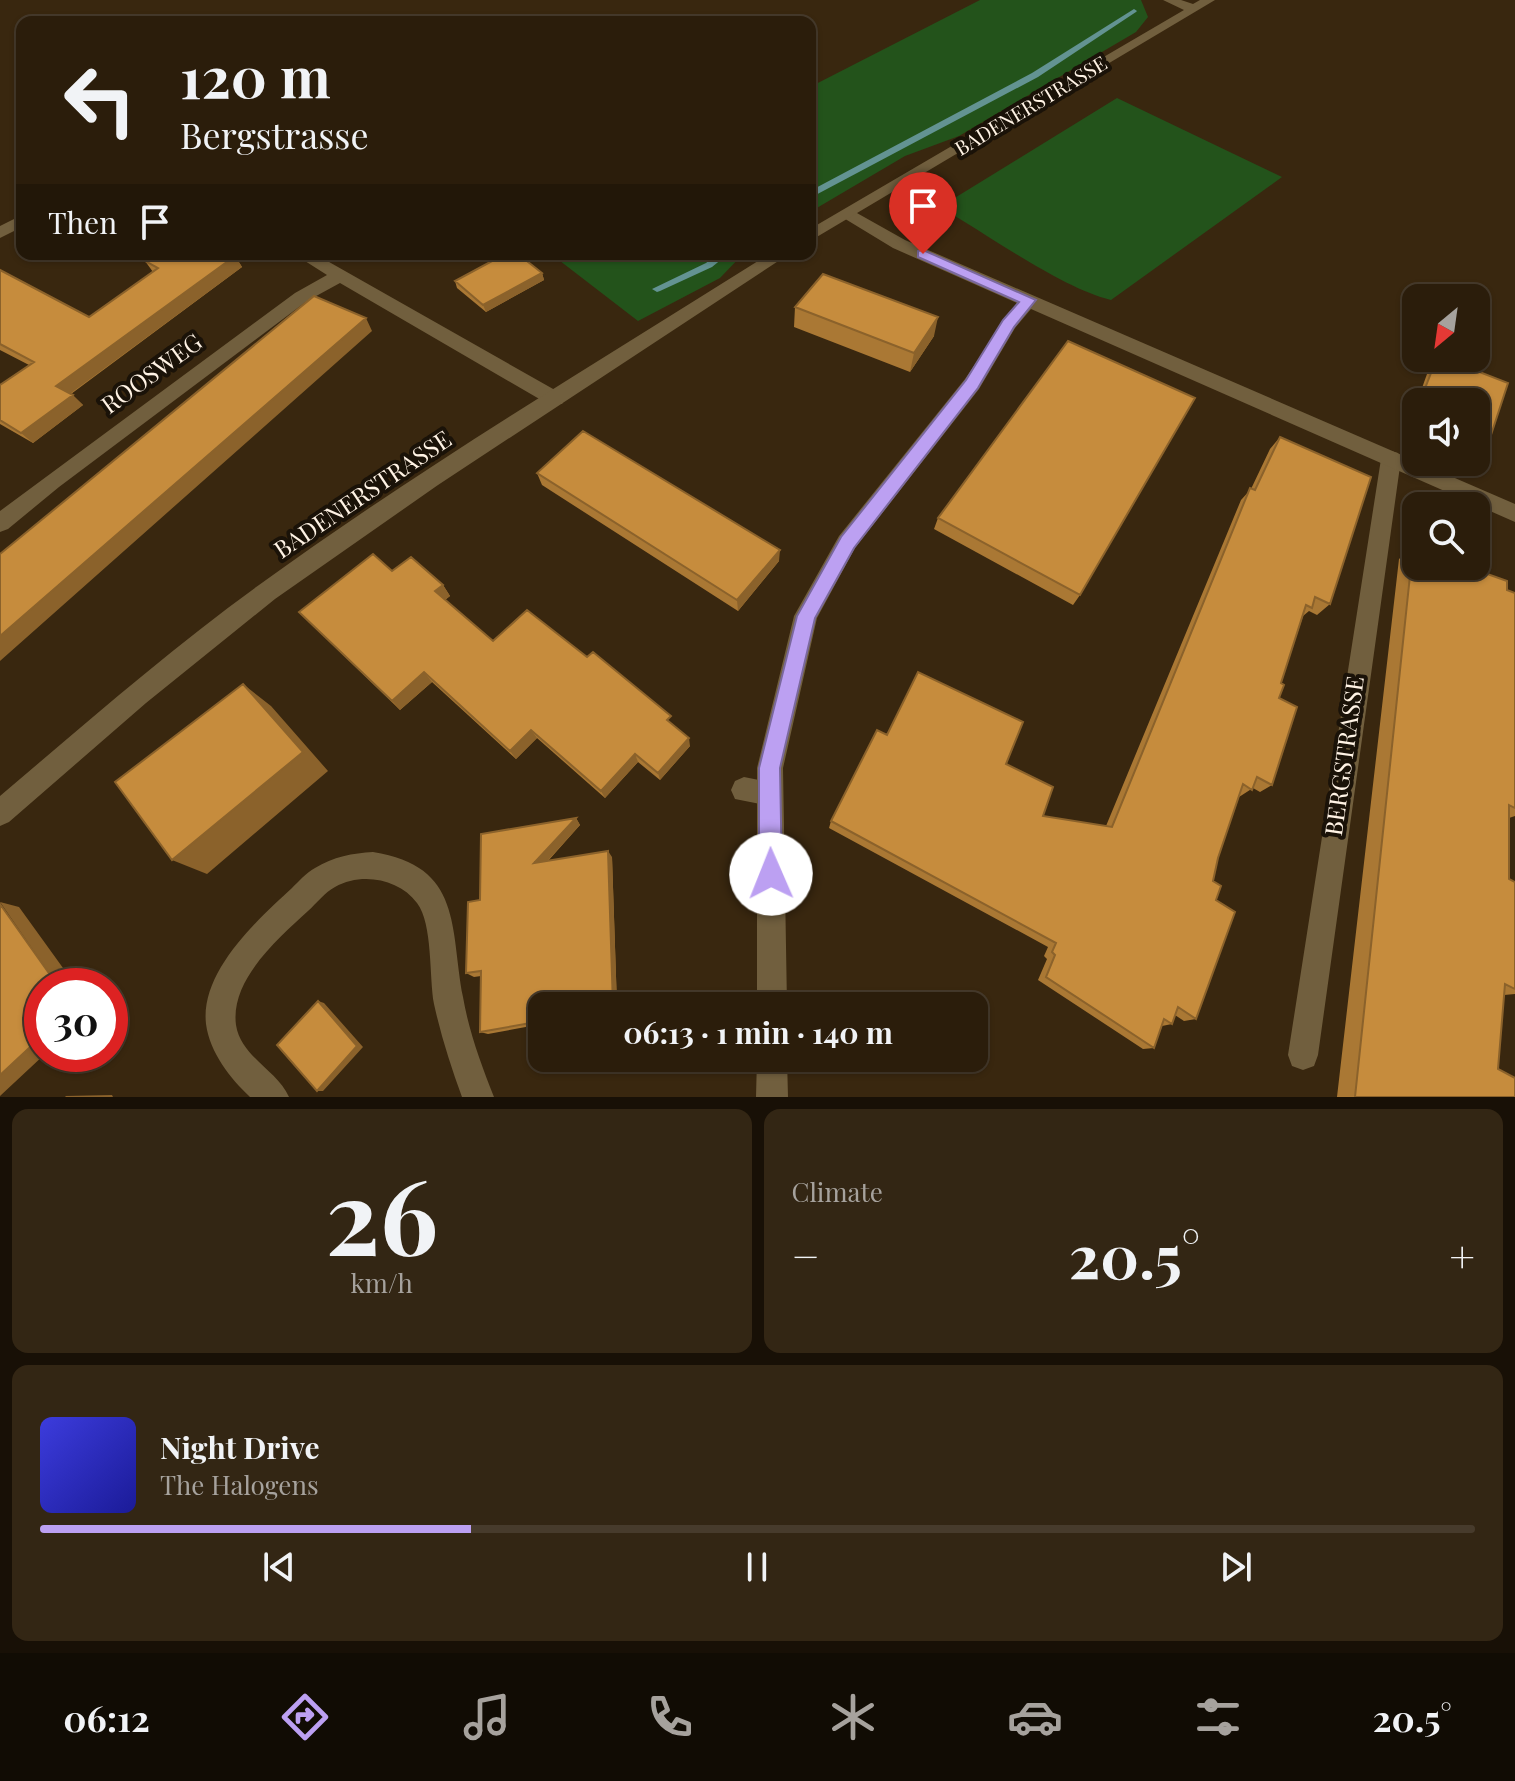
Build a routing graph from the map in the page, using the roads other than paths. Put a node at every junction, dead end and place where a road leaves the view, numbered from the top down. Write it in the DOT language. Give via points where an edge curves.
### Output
graph roads {
  1 [pos="1169,0"];
  2 [pos="1209,0"];
  3 [pos="1194,9"];
  4 [pos="848,213"];
  5 [pos="816,232"];
  6 [pos="313,260"];
  7 [pos="772,260"];
  8 [pos="341,275"];
  9 [pos="1029,300"];
  10 [pos="555,399"];
  11 [pos="1391,459"];
  12 [pos="1515,513"];
  13 [pos="0,523"];
  14 [pos="0,813"];
  15 [pos="771,992"];
  16 [pos="1303,1055"];
  17 [pos="772,1072"];
  18 [pos="273,1097"];
  19 [pos="478,1097"];
  20 [pos="772,1097"];
  1 -- 3 [label="street"];
  2 -- 3 [label="street, BADENERSTRASSE"];
  3 -- 4 [label="street, BADENERSTRASSE"];
  4 -- 5 [label="street, BADENERSTRASSE"];
  4 -- 9 [label="street" via="899,244"];
  6 -- 8 [label="street"];
  7 -- 10 [label="street, BADENERSTRASSE"];
  8 -- 10 [label="street"];
  8 -- 13 [label="street, ROOSWEG" via="301,297"];
  9 -- 11 [label="street"];
  9 -- 15 [label="street" via="972,384 847,542 806,616 770,768 757,791"];
  10 -- 14 [label="street, BADENERSTRASSE" via="267,592"];
  11 -- 12 [label="street"];
  11 -- 16 [label="street, BERGSTRASSE"];
  17 -- 20 [label="street"];
  18 -- 19 [label="street" via="226,1046 221,1012 234,976 264,932 325,876 361,864 393,867 415,882 436,909 447,997"];
}
